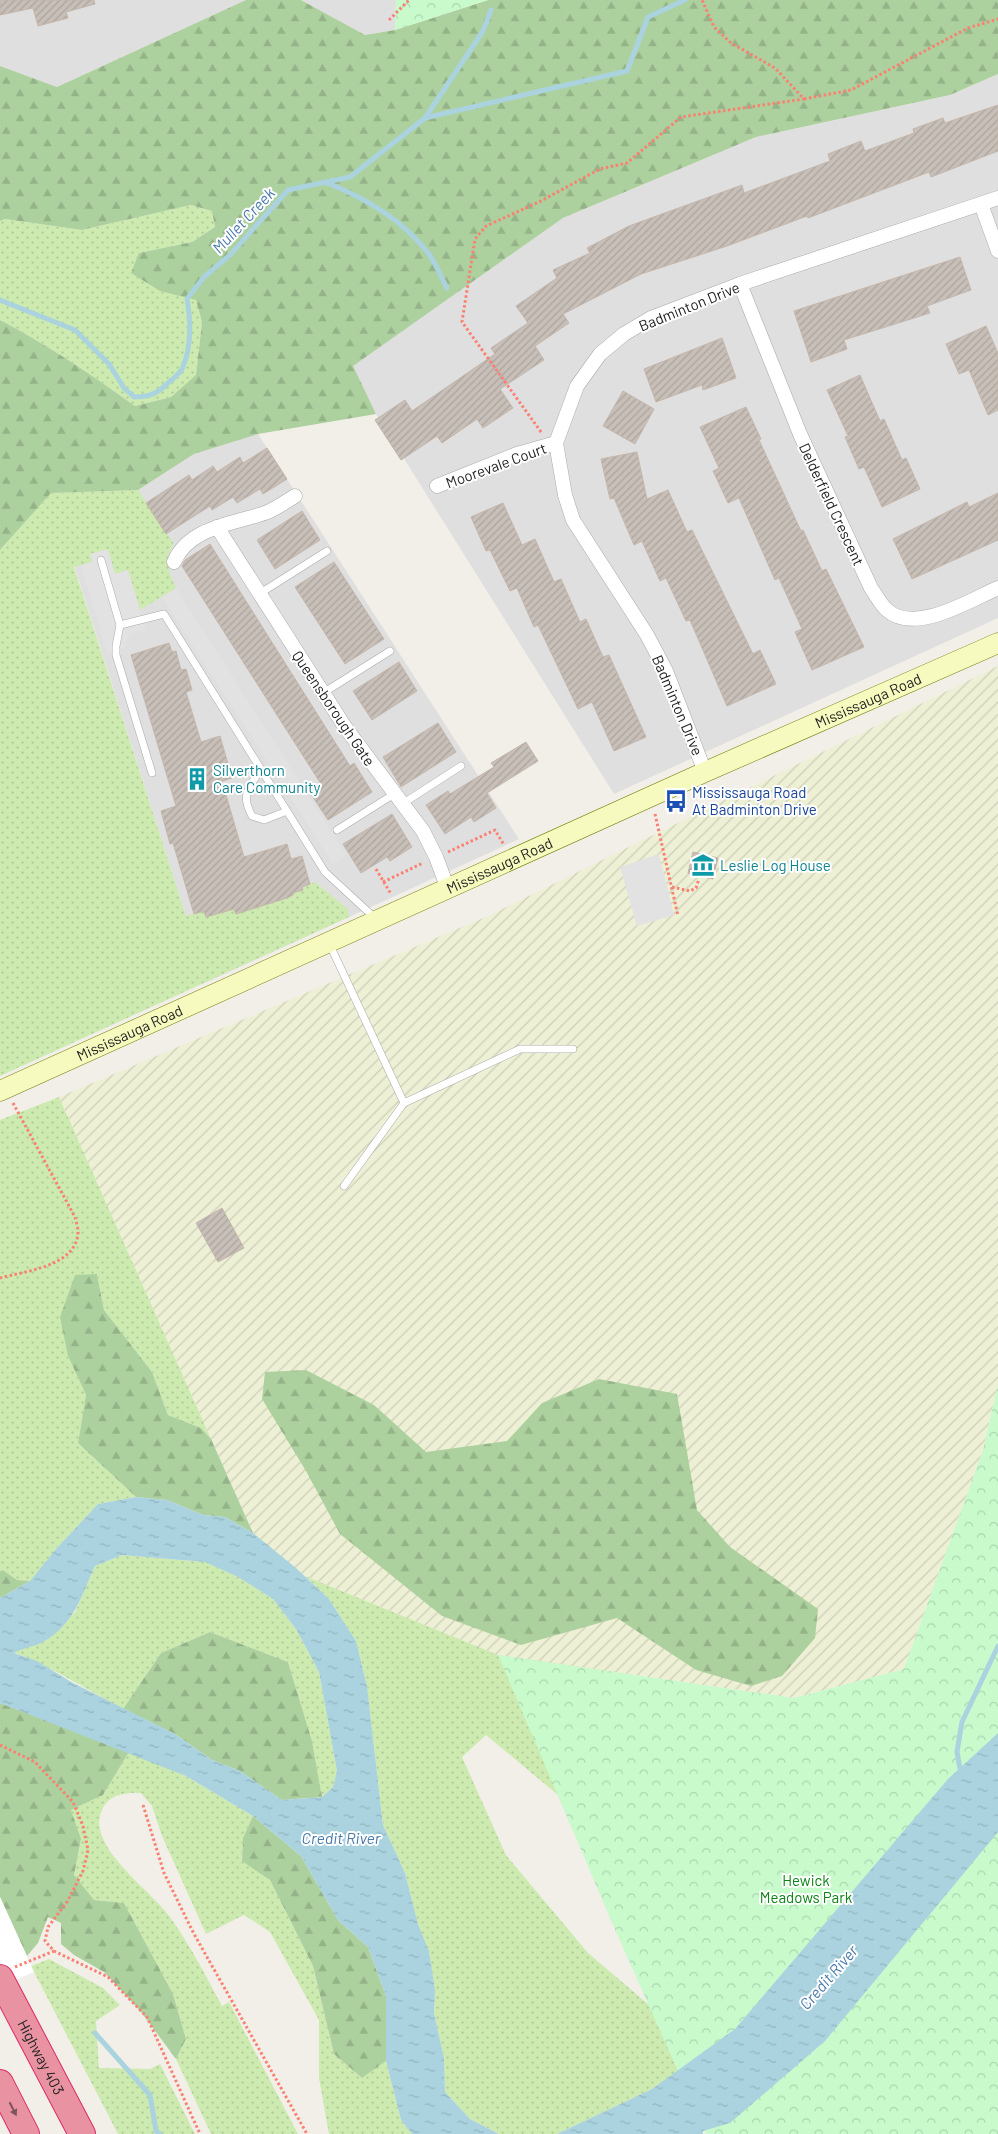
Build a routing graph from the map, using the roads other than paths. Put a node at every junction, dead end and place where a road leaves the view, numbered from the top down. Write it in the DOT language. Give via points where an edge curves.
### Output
graph roads {
  1 [pos="998,198"];
  2 [pos="981,204"];
  3 [pos="998,250"];
  4 [pos="740,284"];
  5 [pos="553,444"];
  6 [pos="437,486"];
  7 [pos="295,496"];
  8 [pos="217,527"];
  9 [pos="327,551"];
  10 [pos="101,560"];
  11 [pos="174,562"];
  12 [pos="998,588"];
  13 [pos="259,594"];
  14 [pos="120,625"];
  15 [pos="998,643"];
  16 [pos="390,651"];
  17 [pos="323,693"];
  18 [pos="461,766"];
  19 [pos="260,769"];
  20 [pos="706,772"];
  21 [pos="152,773"];
  22 [pos="398,799"];
  23 [pos="287,811"];
  24 [pos="337,830"];
  25 [pos="448,889"];
  26 [pos="378,920"];
  27 [pos="329,943"];
  28 [pos="573,1049"];
  29 [pos="3,1090"];
  30 [pos="404,1103"];
  31 [pos="344,1186"];
  32 [pos="3,1978"];
  33 [pos="0,2083"];
  34 [pos="26,2134"];
  35 [pos="82,2134"];
  1 -- 2 [label="street, Badminton Drive"];
  2 -- 3 [label="street"];
  2 -- 4 [label="street, Badminton Drive"];
  4 -- 5 [label="street, Badminton Drive" via="652,318 624,334 600,354 578,386"];
  4 -- 12 [label="street, Delderfield Crescent" via="800,434 871,588 888,611 917,620"];
  5 -- 6 [label="street, Moorevale Court" via="517,454"];
  5 -- 20 [label="street, Badminton Drive" via="573,520 647,635 666,671"];
  7 -- 8 [label="street" via="266,513"];
  8 -- 11 [label="street" via="188,542 179,550"];
  8 -- 13 [label="street, Queensborough Gate"];
  9 -- 13 [label="lane"];
  10 -- 14 [label="lane"];
  13 -- 17 [label="street, Queensborough Gate"];
  14 -- 19 [label="lane" via="164,614"];
  14 -- 21 [label="lane" via="116,655"];
  15 -- 20 [label="main road, Mississauga Road"];
  16 -- 17 [label="lane"];
  17 -- 22 [label="street, Queensborough Gate"];
  18 -- 22 [label="lane"];
  19 -- 23 [label="lane"];
  19 -- 23 [label="lane" via="247,792 246,804 252,816 264,820"];
  20 -- 25 [label="main road, Mississauga Road"];
  22 -- 24 [label="lane"];
  22 -- 25 [label="street, Queensborough Gate" via="430,844"];
  23 -- 26 [label="lane" via="326,872"];
  25 -- 26 [label="main road, Mississauga Road"];
  26 -- 27 [label="main road, Mississauga Road"];
  27 -- 29 [label="main road, Mississauga Road"];
  27 -- 30 [label="lane"];
  28 -- 30 [label="lane" via="520,1049"];
  30 -- 31 [label="lane"];
  32 -- 35 [label="highway, Highway 403"];
  33 -- 34 [label="highway, one-way"];
}
